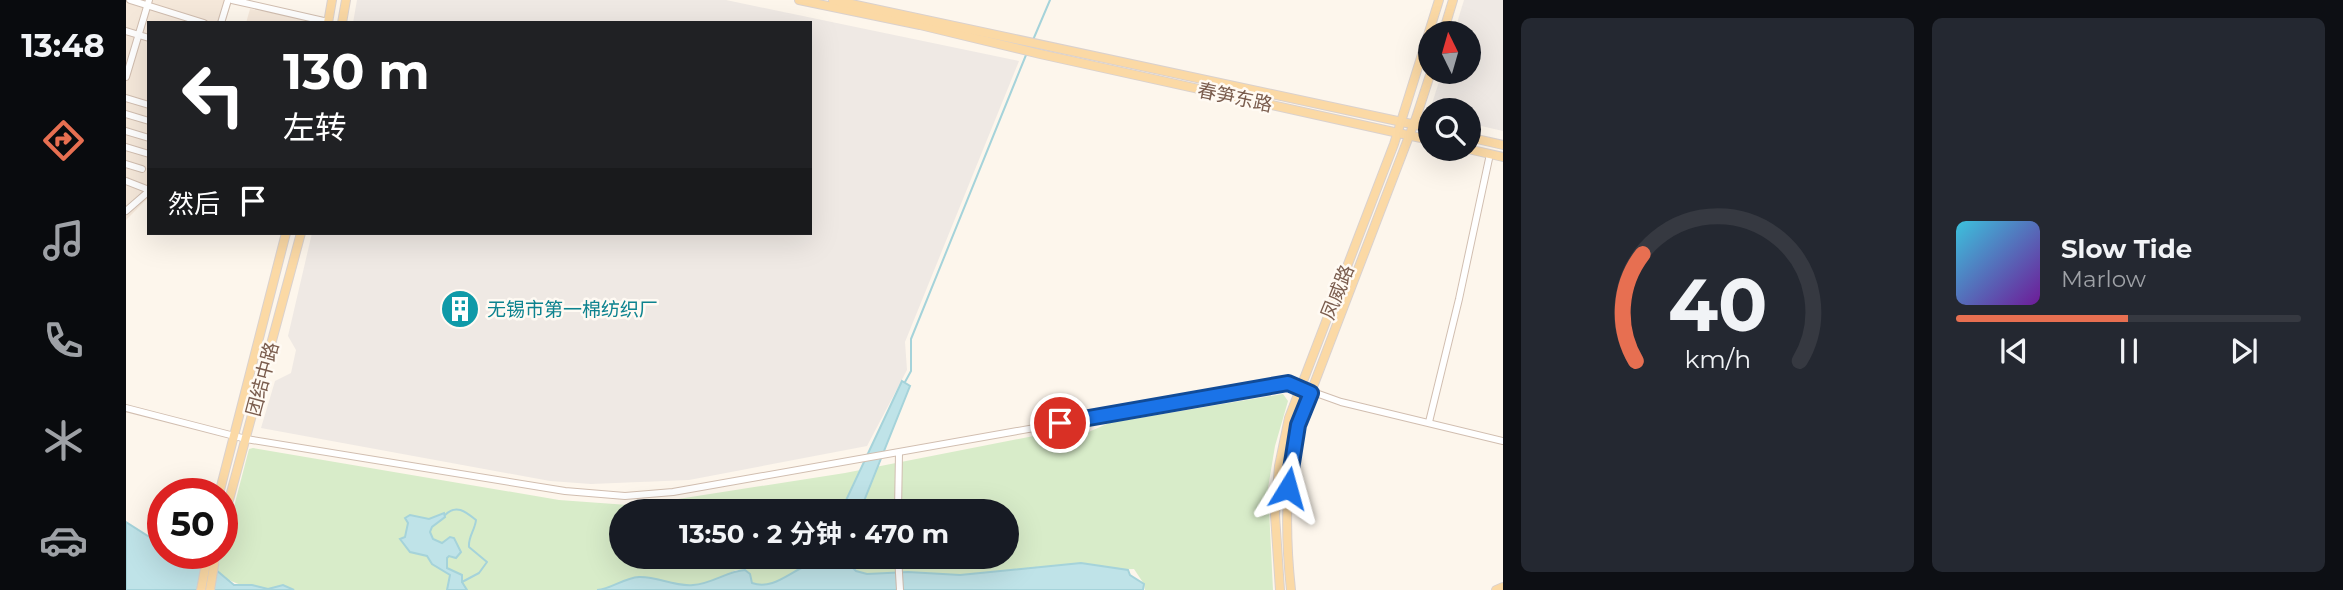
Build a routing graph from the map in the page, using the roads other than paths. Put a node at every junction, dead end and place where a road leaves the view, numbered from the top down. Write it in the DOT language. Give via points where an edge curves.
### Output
graph roads {
  1 [pos="130,0"];
  2 [pos="230,0"];
  3 [pos="332,0"];
  4 [pos="346,0"];
  5 [pos="799,0"];
  6 [pos="833,0"];
  7 [pos="1439,0"];
  8 [pos="1453,0"];
  9 [pos="148,3"];
  10 [pos="198,21"];
  11 [pos="222,21"];
  12 [pos="324,21"];
  13 [pos="328,21"];
  14 [pos="342,21"];
  15 [pos="1447,21"];
  16 [pos="126,31"];
  17 [pos="139,35"];
  18 [pos="147,37"];
  19 [pos="1024,44"];
  20 [pos="126,48"];
  21 [pos="134,51"];
  22 [pos="128,65"];
  23 [pos="126,77"];
  24 [pos="1426,84"];
  25 [pos="126,98"];
  26 [pos="147,104"];
  27 [pos="126,114"];
  28 [pos="147,120"];
  29 [pos="1401,122"];
  30 [pos="1413,125"];
  31 [pos="1418,126"];
  32 [pos="126,131"];
  33 [pos="1398,133"];
  34 [pos="1409,135"];
  35 [pos="147,137"];
  36 [pos="1418,137"];
  37 [pos="1481,140"];
  38 [pos="1503,145"];
  39 [pos="126,146"];
  40 [pos="1481,152"];
  41 [pos="147,153"];
  42 [pos="1490,154"];
  43 [pos="1503,157"];
  44 [pos="126,164"];
  45 [pos="142,169"];
  46 [pos="126,181"];
  47 [pos="147,189"];
  48 [pos="147,192"];
  49 [pos="126,211"];
  50 [pos="285,235"];
  51 [pos="300,235"];
  52 [pos="1299,388"];
  53 [pos="1311,393"];
  54 [pos="126,408"];
  55 [pos="1429,422"];
  56 [pos="234,436"];
  57 [pos="246,439"];
  58 [pos="1503,441"];
  59 [pos="898,453"];
  60 [pos="223,478"];
  61 [pos="235,478"];
  62 [pos="898,499"];
  63 [pos="207,569"];
  64 [pos="211,569"];
  65 [pos="899,569"];
  66 [pos="1503,587"];
  67 [pos="201,590"];
  68 [pos="210,590"];
  69 [pos="900,590"];
  70 [pos="1280,590"];
  71 [pos="1291,590"];
  72 [pos="1496,590"];
  1 -- 9 [label="street"];
  2 -- 11 [label="street"];
  2 -- 12 [label="street"];
  3 -- 13 [label="main road"];
  4 -- 14 [label="main road"];
  5 -- 19 [label="main road"];
  6 -- 19 [label="main road"];
  7 -- 29 [label="main road, 凤威路"];
  8 -- 15 [label="main road"];
  9 -- 10 [label="street"];
  9 -- 17 [label="street"];
  16 -- 17 [label="street"];
  17 -- 18 [label="street"];
  17 -- 21 [label="street"];
  19 -- 29 [label="main road, 春笋东路"];
  19 -- 33 [label="main road, 春笋东路" via="1040,54"];
  20 -- 21 [label="street"];
  21 -- 22 [label="street"];
  22 -- 23 [label="street"];
  24 -- 30 [label="main road, 凤威路"];
  25 -- 26 [label="street"];
  27 -- 28 [label="street"];
  29 -- 30 [label="main road, 春笋东路"];
  29 -- 33 [label="main road, 凤威路"];
  30 -- 31 [label="main road, 春笋东路"];
  30 -- 34 [label="main road, 凤威路"];
  32 -- 35 [label="street"];
  33 -- 34 [label="main road, 春笋东路"];
  33 -- 52 [label="main road, 凤威路"];
  34 -- 36 [label="main road, 春笋东路"];
  34 -- 53 [label="main road, 凤威路"];
  37 -- 38 [label="main road"];
  39 -- 41 [label="street"];
  40 -- 42 [label="main road"];
  42 -- 43 [label="main road"];
  42 -- 55 [label="street"];
  44 -- 45 [label="street"];
  46 -- 47 [label="street"];
  48 -- 49 [label="street"];
  50 -- 56 [label="main road, 团结中路"];
  51 -- 57 [label="main road, 团结中路"];
  52 -- 53 [label="street"];
  52 -- 59 [label="street" via="1288,383"];
  52 -- 70 [label="main road, 凤威路" via="1283,440 1276,492"];
  53 -- 55 [label="street"];
  53 -- 71 [label="main road, 凤威路" via="1298,425 1288,488"];
  54 -- 56 [label="street"];
  55 -- 58 [label="street"];
  56 -- 57 [label="street"];
  56 -- 60 [label="main road, 团结中路"];
  57 -- 59 [label="street" via="565,491 625,496 673,492"];
  57 -- 61 [label="main road, 团结中路"];
  59 -- 62 [label="street"];
  63 -- 67 [label="main road"];
  64 -- 68 [label="main road"];
  65 -- 69 [label="street"];
  66 -- 72 [label="main road"];
}
